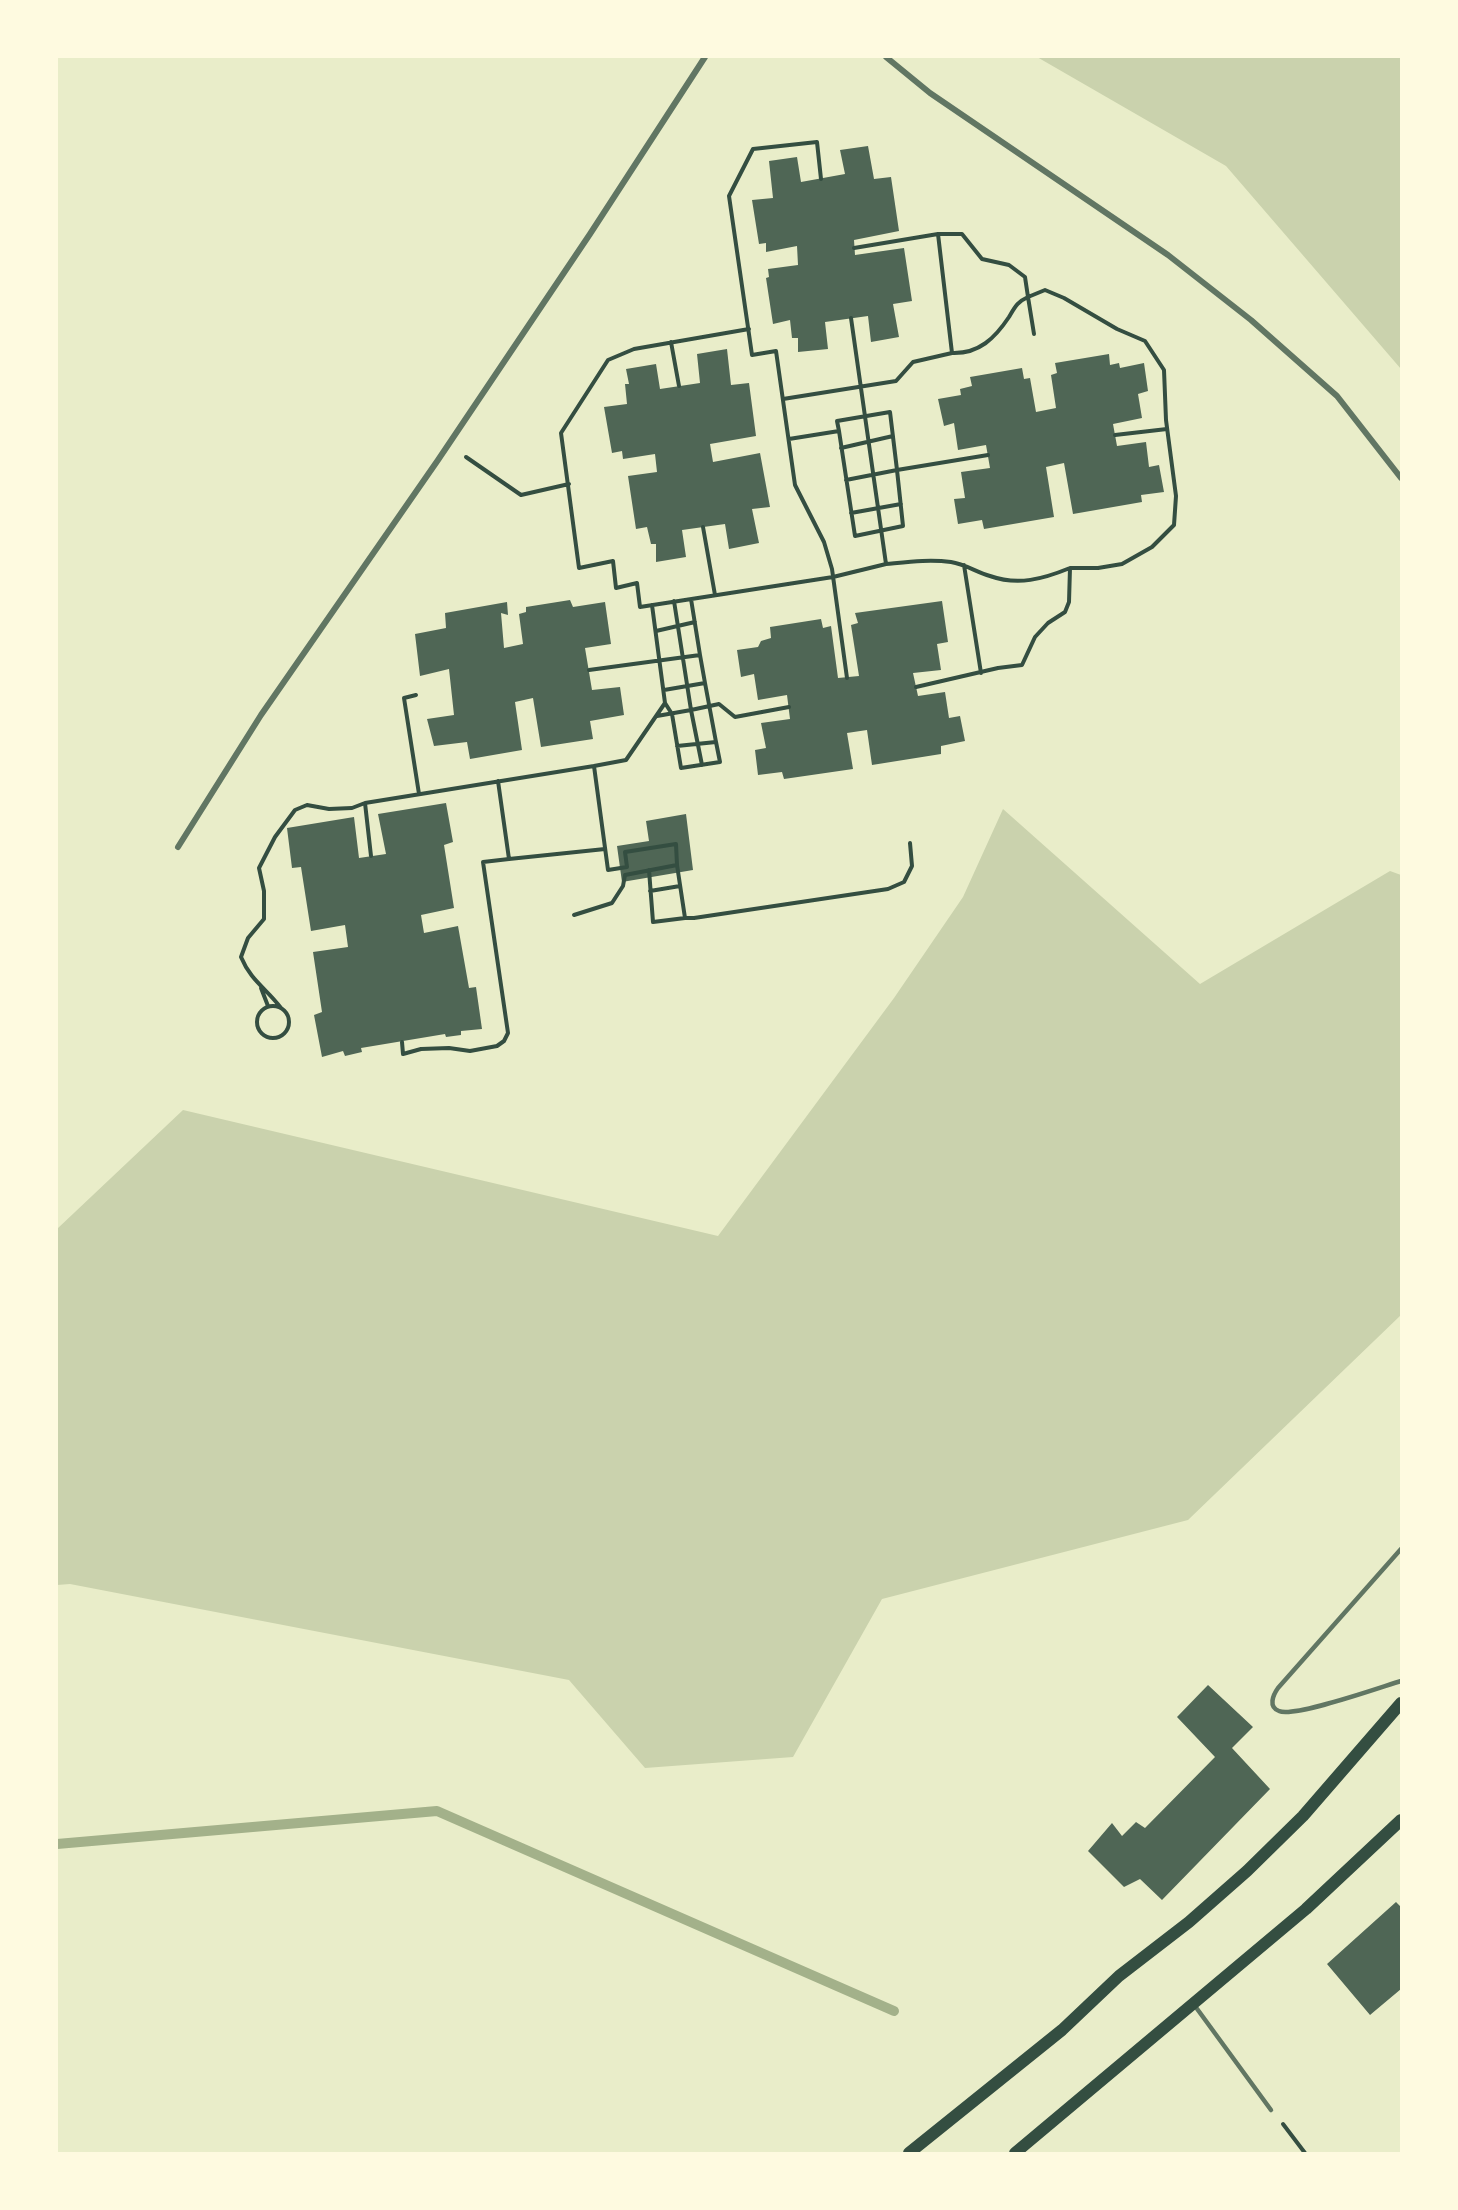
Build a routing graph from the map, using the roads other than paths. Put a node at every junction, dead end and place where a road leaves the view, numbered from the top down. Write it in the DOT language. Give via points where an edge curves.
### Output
graph roads {
  1 [pos="705,57"];
  2 [pos="886,57"];
  3 [pos="1401,478"];
  4 [pos="178,847"];
  5 [pos="1401,1549"];
  6 [pos="1401,1681"];
  7 [pos="1401,1703"];
  8 [pos="1401,1820"];
  9 [pos="1193,2003"];
  10 [pos="1271,2110"];
  11 [pos="909,2153"];
  12 [pos="1015,2153"];
  1 -- 4 [label="street" via="590,234 261,715"];
  2 -- 3 [label="street" via="930,93 1168,255 1251,320 1337,396"];
  5 -- 6 [label="lane" via="1278,1688 1272,1702 1279,1712 1300,1711"];
  7 -- 11 [label="main road" via="1303,1816 1247,1871 1119,1976 1062,2030"];
  8 -- 9 [label="main road" via="1306,1909"];
  9 -- 10 [label="lane"];
  9 -- 12 [label="main road"];
}
